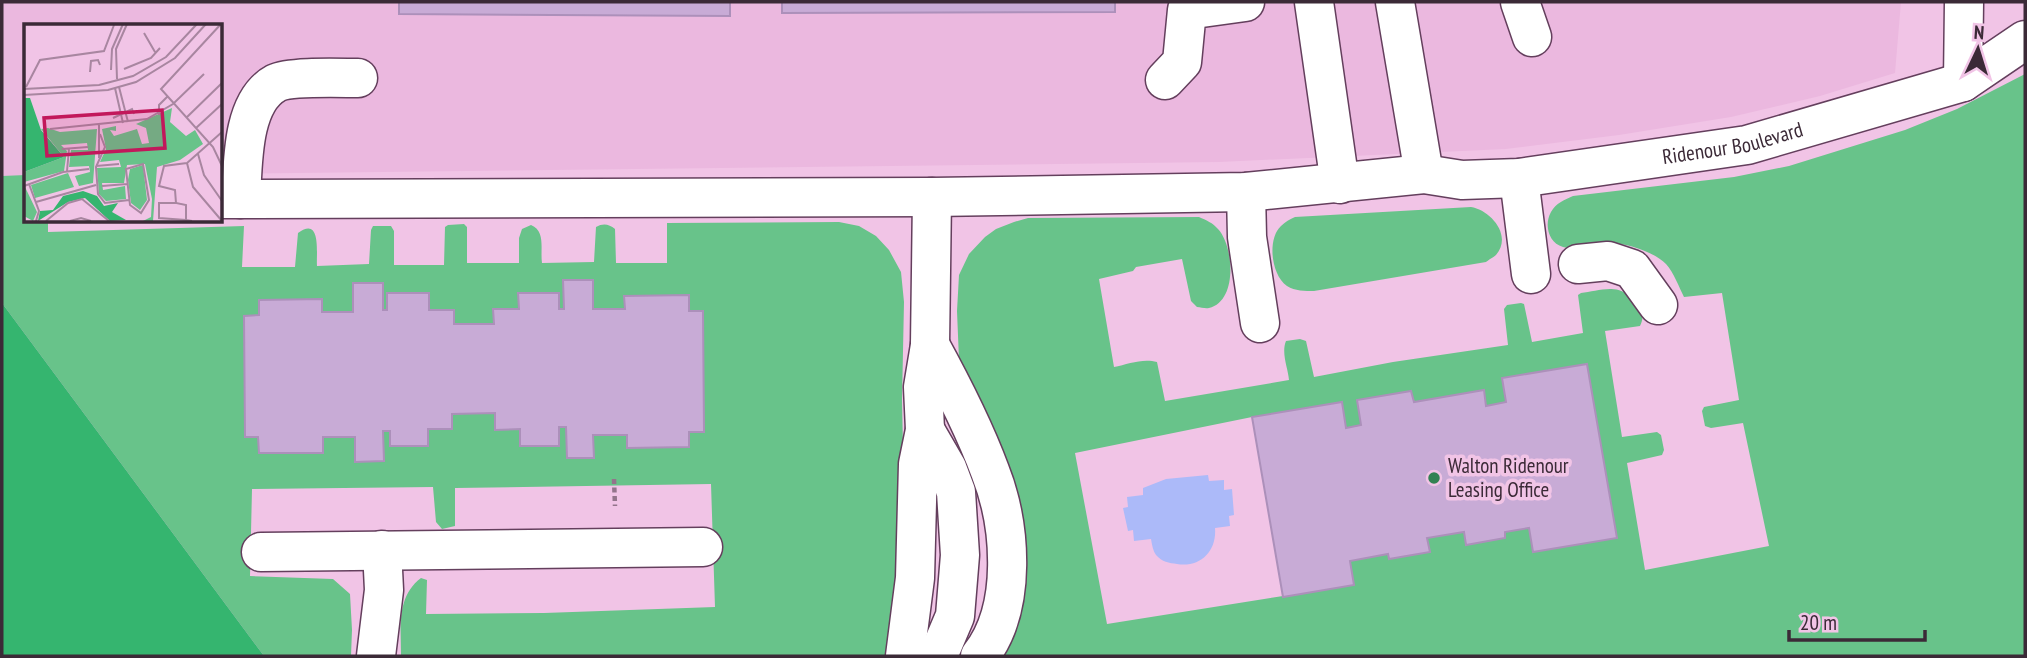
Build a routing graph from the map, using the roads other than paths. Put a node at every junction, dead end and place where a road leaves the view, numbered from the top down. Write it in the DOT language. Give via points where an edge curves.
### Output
graph roads {
  1 [pos="1245,2"];
  2 [pos="1314,2"];
  3 [pos="1395,2"];
  4 [pos="1964,2"];
  5 [pos="2025,40"];
  6 [pos="358,78"];
  7 [pos="1166,80"];
  8 [pos="1963,82"];
  9 [pos="1424,174"];
  10 [pos="1519,178"];
  11 [pos="1340,184"];
  12 [pos="1246,192"];
  13 [pos="932,197"];
  14 [pos="231,199"];
  15 [pos="1578,264"];
  16 [pos="1531,274"];
  17 [pos="1658,305"];
  18 [pos="1260,323"];
  19 [pos="930,345"];
  20 [pos="925,430"];
  21 [pos="703,547"];
  22 [pos="382,550"];
  23 [pos="261,552"];
  24 [pos="376,656"];
  25 [pos="905,656"];
  26 [pos="933,656"];
  27 [pos="980,656"];
  1 -- 7 [label="street" via="1187,10 1182,62"];
  2 -- 11 [label="street"];
  3 -- 9 [label="street"];
  4 -- 8 [label="street"];
  5 -- 8 [label="street, Ridenour Boulevard"];
  6 -- 14 [label="street" via="277,83 261,97 250,119"];
  8 -- 10 [label="street, Ridenour Boulevard" via="1747,145"];
  9 -- 10 [label="street, Ridenour Boulevard" via="1462,180"];
  9 -- 11 [label="street, Ridenour Boulevard"];
  10 -- 16 [label="street"];
  11 -- 12 [label="street, Ridenour Boulevard"];
  12 -- 13 [label="street, Ridenour Boulevard"];
  12 -- 18 [label="street" via="1247,237"];
  13 -- 14 [label="street, Ridenour Boulevard"];
  13 -- 19 [label="street"];
  15 -- 17 [label="street" via="1608,261 1632,269"];
  19 -- 20 [label="street" via="923,387"];
  19 -- 27 [label="street" via="991,472 1005,526 1007,579 1001,615"];
  20 -- 25 [label="street" via="918,464 915,578"];
  20 -- 26 [label="street" via="956,492 960,555 955,616 941,649"];
  21 -- 22 [label="street"];
  22 -- 23 [label="street"];
  22 -- 24 [label="street" via="384,590"];
}
